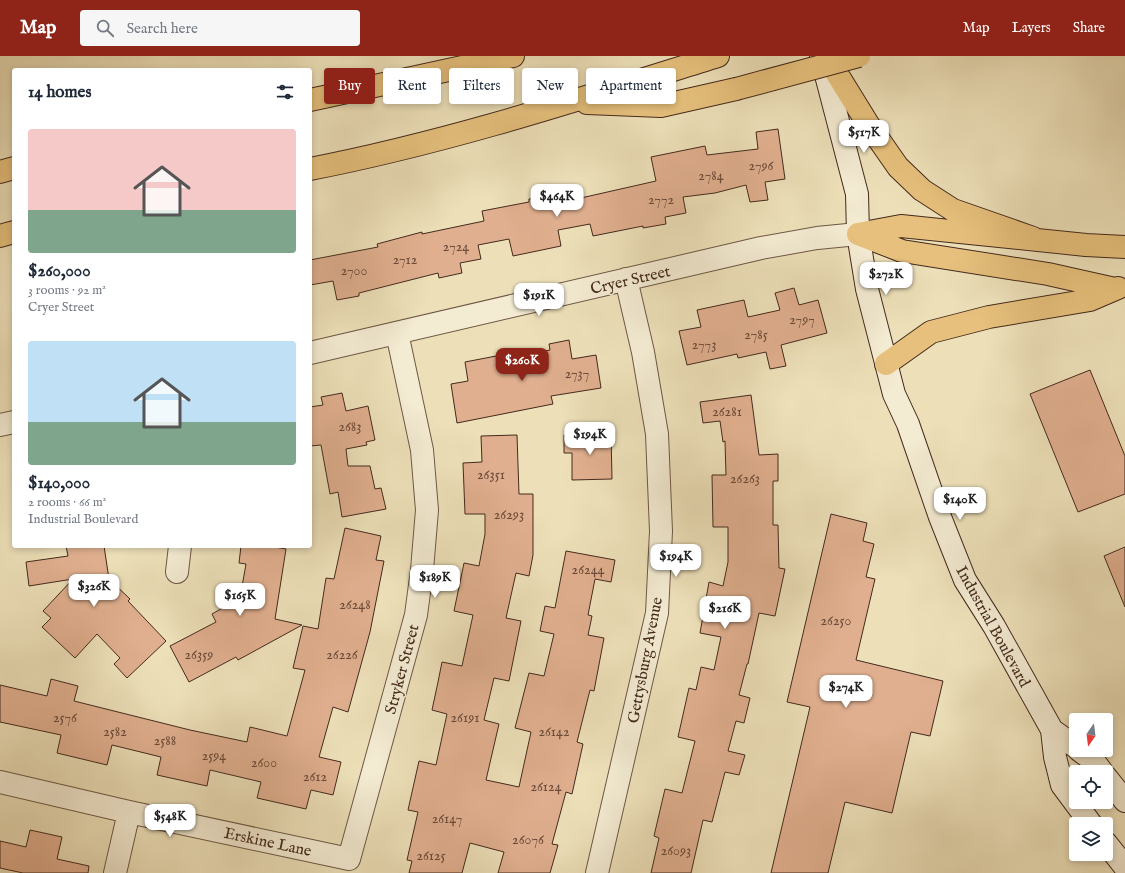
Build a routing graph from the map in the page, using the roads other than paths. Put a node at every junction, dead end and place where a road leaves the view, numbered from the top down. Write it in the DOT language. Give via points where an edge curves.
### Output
graph roads {
  1 [pos="472,56"];
  2 [pos="513,56"];
  3 [pos="718,56"];
  4 [pos="821,56"];
  5 [pos="826,56"];
  6 [pos="859,56"];
  7 [pos="441,68"];
  8 [pos="441,72"];
  9 [pos="383,85"];
  10 [pos="312,100"];
  11 [pos="578,100"];
  12 [pos="578,103"];
  13 [pos="566,104"];
  14 [pos="12,169"];
  15 [pos="312,169"];
  16 [pos="0,172"];
  17 [pos="12,233"];
  18 [pos="858,234"];
  19 [pos="0,236"];
  20 [pos="1033,238"];
  21 [pos="1125,247"];
  22 [pos="626,279"];
  23 [pos="1120,287"];
  24 [pos="397,333"];
  25 [pos="312,353"];
  26 [pos="886,364"];
  27 [pos="12,422"];
  28 [pos="0,425"];
  29 [pos="180,548"];
  30 [pos="177,572"];
  31 [pos="1052,730"];
  32 [pos="1069,742"];
  33 [pos="1088,757"];
  34 [pos="1096,765"];
  35 [pos="0,782"];
  36 [pos="1113,786"];
  37 [pos="1125,801"];
  38 [pos="129,812"];
  39 [pos="1087,817"];
  40 [pos="1113,852"];
  41 [pos="349,859"];
  42 [pos="1125,867"];
  43 [pos="115,873"];
  44 [pos="597,873"];
  1 -- 7 [label="highway"];
  2 -- 8 [label="highway"];
  3 -- 11 [label="highway"];
  4 -- 18 [label="street, Industrial Boulevard" via="856,194"];
  5 -- 20 [label="highway" via="898,167 922,190 953,210"];
  6 -- 12 [label="highway, bridge" via="661,106"];
  9 -- 10 [label="highway"];
  13 -- 15 [label="highway" via="356,160"];
  14 -- 16 [label="highway"];
  17 -- 19 [label="highway"];
  18 -- 20 [label="highway" via="901,226"];
  18 -- 22 [label="street, Cryer Street" via="761,248"];
  18 -- 23 [label="highway" via="902,251"];
  18 -- 26 [label="street, Industrial Boulevard" via="867,289"];
  20 -- 21 [label="highway"];
  22 -- 24 [label="street, Cryer Street"];
  22 -- 44 [label="street, Gettysburg Avenue" via="643,352 657,434 661,531 657,613"];
  23 -- 26 [label="highway" via="1090,300 989,317 931,332"];
  24 -- 25 [label="street, Cryer Street"];
  24 -- 41 [label="street, Stryker Street" via="422,450 427,510 416,615"];
  26 -- 31 [label="street, Industrial Boulevard" via="894,394 908,424 960,568"];
  27 -- 28 [label="street"];
  29 -- 30 [label="street"];
  31 -- 32 [label="street, Industrial Boulevard"];
  31 -- 39 [label="street, Industrial Boulevard" via="1062,785"];
  33 -- 34 [label="street"];
  35 -- 38 [label="street, Erskine Lane"];
  36 -- 37 [label="street"];
  38 -- 41 [label="street, Erskine Lane"];
  38 -- 43 [label="street"];
  40 -- 42 [label="street"];
}
